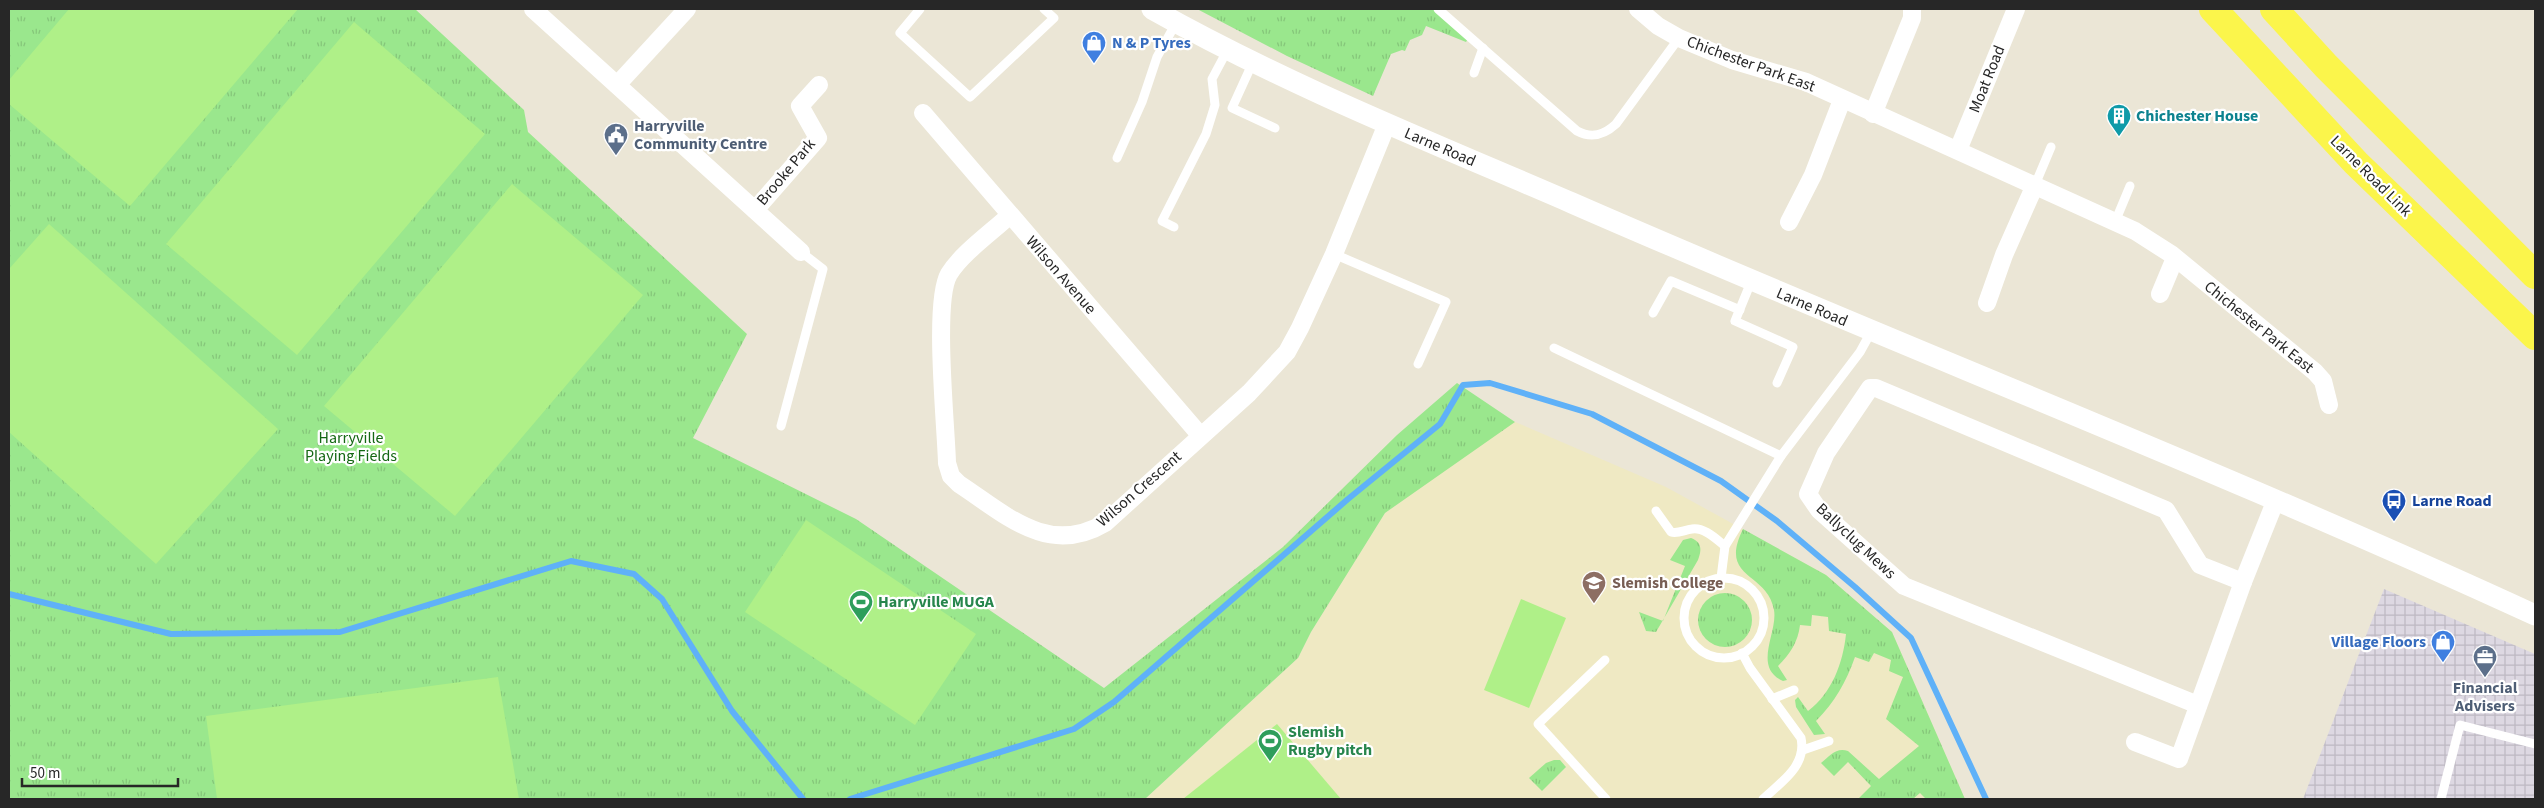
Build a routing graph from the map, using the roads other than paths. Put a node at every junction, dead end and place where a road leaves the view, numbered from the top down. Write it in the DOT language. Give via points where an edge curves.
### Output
graph roads {
  1 [pos="687,9"];
  2 [pos="920,9"];
  3 [pos="1044,9"];
  4 [pos="1152,9"];
  5 [pos="1438,9"];
  6 [pos="1638,9"];
  7 [pos="1912,9"];
  8 [pos="2016,9"];
  9 [pos="2213,9"];
  10 [pos="2274,9"];
  11 [pos="543,12"];
  12 [pos="1177,22"];
  13 [pos="1679,38"];
  14 [pos="1483,48"];
  15 [pos="1228,49"];
  16 [pos="1253,62"];
  17 [pos="1474,73"];
  18 [pos="618,85"];
  19 [pos="819,85"];
  20 [pos="1842,100"];
  21 [pos="923,113"];
  22 [pos="1873,114"];
  23 [pos="1387,124"];
  24 [pos="1275,128"];
  25 [pos="2051,147"];
  26 [pos="1958,150"];
  27 [pos="1117,158"];
  28 [pos="2035,185"];
  29 [pos="2130,186"];
  30 [pos="755,210"];
  31 [pos="1010,215"];
  32 [pos="1789,222"];
  33 [pos="2115,222"];
  34 [pos="1174,227"];
  35 [pos="800,252"];
  36 [pos="1334,254"];
  37 [pos="2175,258"];
  38 [pos="2535,275"];
  39 [pos="1751,282"];
  40 [pos="2160,294"];
  41 [pos="1987,303"];
  42 [pos="1740,310"];
  43 [pos="1653,313"];
  44 [pos="1871,332"];
  45 [pos="2535,336"];
  46 [pos="1554,348"];
  47 [pos="1418,364"];
  48 [pos="1778,383"];
  49 [pos="2329,405"];
  50 [pos="781,426"];
  51 [pos="1200,435"];
  52 [pos="1781,456"];
  53 [pos="2275,502"];
  54 [pos="1656,511"];
  55 [pos="1725,546"];
  56 [pos="1721,578"];
  57 [pos="2243,582"];
  58 [pos="2535,615"];
  59 [pos="1742,653"];
  60 [pos="1605,660"];
  61 [pos="1794,690"];
  62 [pos="1772,699"];
  63 [pos="2198,705"];
  64 [pos="1829,741"];
  65 [pos="2135,742"];
  66 [pos="2535,744"];
  67 [pos="1803,750"];
  68 [pos="1606,799"];
  69 [pos="1763,799"];
  70 [pos="2442,799"];
  1 -- 18 [label="street"];
  2 -- 3 [label="lane" via="900,33 970,96 1054,18"];
  4 -- 12 [label="street, Larne Road"];
  5 -- 14 [label="lane"];
  6 -- 13 [label="street, Chichester Park East"];
  7 -- 22 [label="street" via="1912,18"];
  8 -- 26 [label="street, Moat Road"];
  9 -- 45 [label="main road, Larne Road Link" via="2356,163"];
  10 -- 38 [label="main road" via="2326,66"];
  11 -- 18 [label="street, Brooke Park"];
  12 -- 15 [label="street, Larne Road"];
  12 -- 27 [label="lane" via="1157,57 1142,102"];
  13 -- 14 [label="lane" via="1616,124 1593,136 1577,131"];
  13 -- 20 [label="street, Chichester Park East" via="1732,60 1806,82"];
  14 -- 17 [label="lane"];
  15 -- 16 [label="street, Larne Road"];
  15 -- 34 [label="lane" via="1212,79 1215,105 1206,134 1162,221"];
  16 -- 23 [label="street, Larne Road"];
  16 -- 24 [label="lane" via="1232,108"];
  18 -- 30 [label="street, Brooke Park"];
  19 -- 30 [label="street, Brooke Park" via="800,106 818,138"];
  20 -- 22 [label="street, Chichester Park East"];
  20 -- 32 [label="street" via="1813,175"];
  21 -- 31 [label="street, Wilson Avenue"];
  22 -- 26 [label="street, Chichester Park East"];
  23 -- 36 [label="street, Wilson Crescent"];
  23 -- 39 [label="street, Larne Road"];
  25 -- 28 [label="lane"];
  26 -- 28 [label="street, Chichester Park East"];
  28 -- 33 [label="street, Chichester Park East"];
  28 -- 41 [label="street"];
  29 -- 33 [label="lane"];
  30 -- 35 [label="street, Brooke Park"];
  31 -- 51 [label="street, Wilson Avenue"];
  31 -- 51 [label="street, Wilson Crescent" via="956,265 943,290 947,464 954,479 1028,528 1050,536 1069,535 1105,523"];
  33 -- 37 [label="street, Chichester Park East" via="2135,231"];
  35 -- 50 [label="lane" via="823,269"];
  36 -- 47 [label="lane" via="1446,302"];
  36 -- 51 [label="street, Wilson Crescent" via="1287,352 1248,394"];
  37 -- 40 [label="street"];
  37 -- 49 [label="street, Chichester Park East" via="2315,372 2323,381"];
  39 -- 42 [label="lane"];
  39 -- 44 [label="street, Larne Road"];
  42 -- 43 [label="lane" via="1671,281"];
  42 -- 48 [label="lane" via="1734,321 1793,347"];
  44 -- 52 [label="lane" via="1860,352"];
  44 -- 53 [label="street, Larne Road" via="2040,400"];
  46 -- 52 [label="lane"];
  52 -- 55 [label="lane"];
  53 -- 57 [label="street"];
  53 -- 58 [label="street, Larne Road"];
  54 -- 55 [label="lane" via="1671,532 1702,530"];
  55 -- 56 [label="lane"];
  56 -- 59 [label="lane" via="1747,585 1762,607 1764,621 1760,634"];
  56 -- 59 [label="lane" via="1708,581 1693,592 1684,609 1684,622 1691,640 1704,653 1729,657"];
  57 -- 63 [label="street"];
  57 -- 63 [label="street, Ballyclug Mews" via="2200,565 2166,510 1876,388 1870,388 1826,453 1808,494 1819,510 1904,586"];
  59 -- 62 [label="lane"];
  60 -- 68 [label="lane" via="1538,724"];
  61 -- 62 [label="lane"];
  62 -- 67 [label="lane" via="1801,738"];
  63 -- 65 [label="street" via="2179,759"];
  64 -- 67 [label="lane"];
  66 -- 70 [label="lane" via="2460,725"];
  67 -- 69 [label="lane" via="1800,761"];
}
